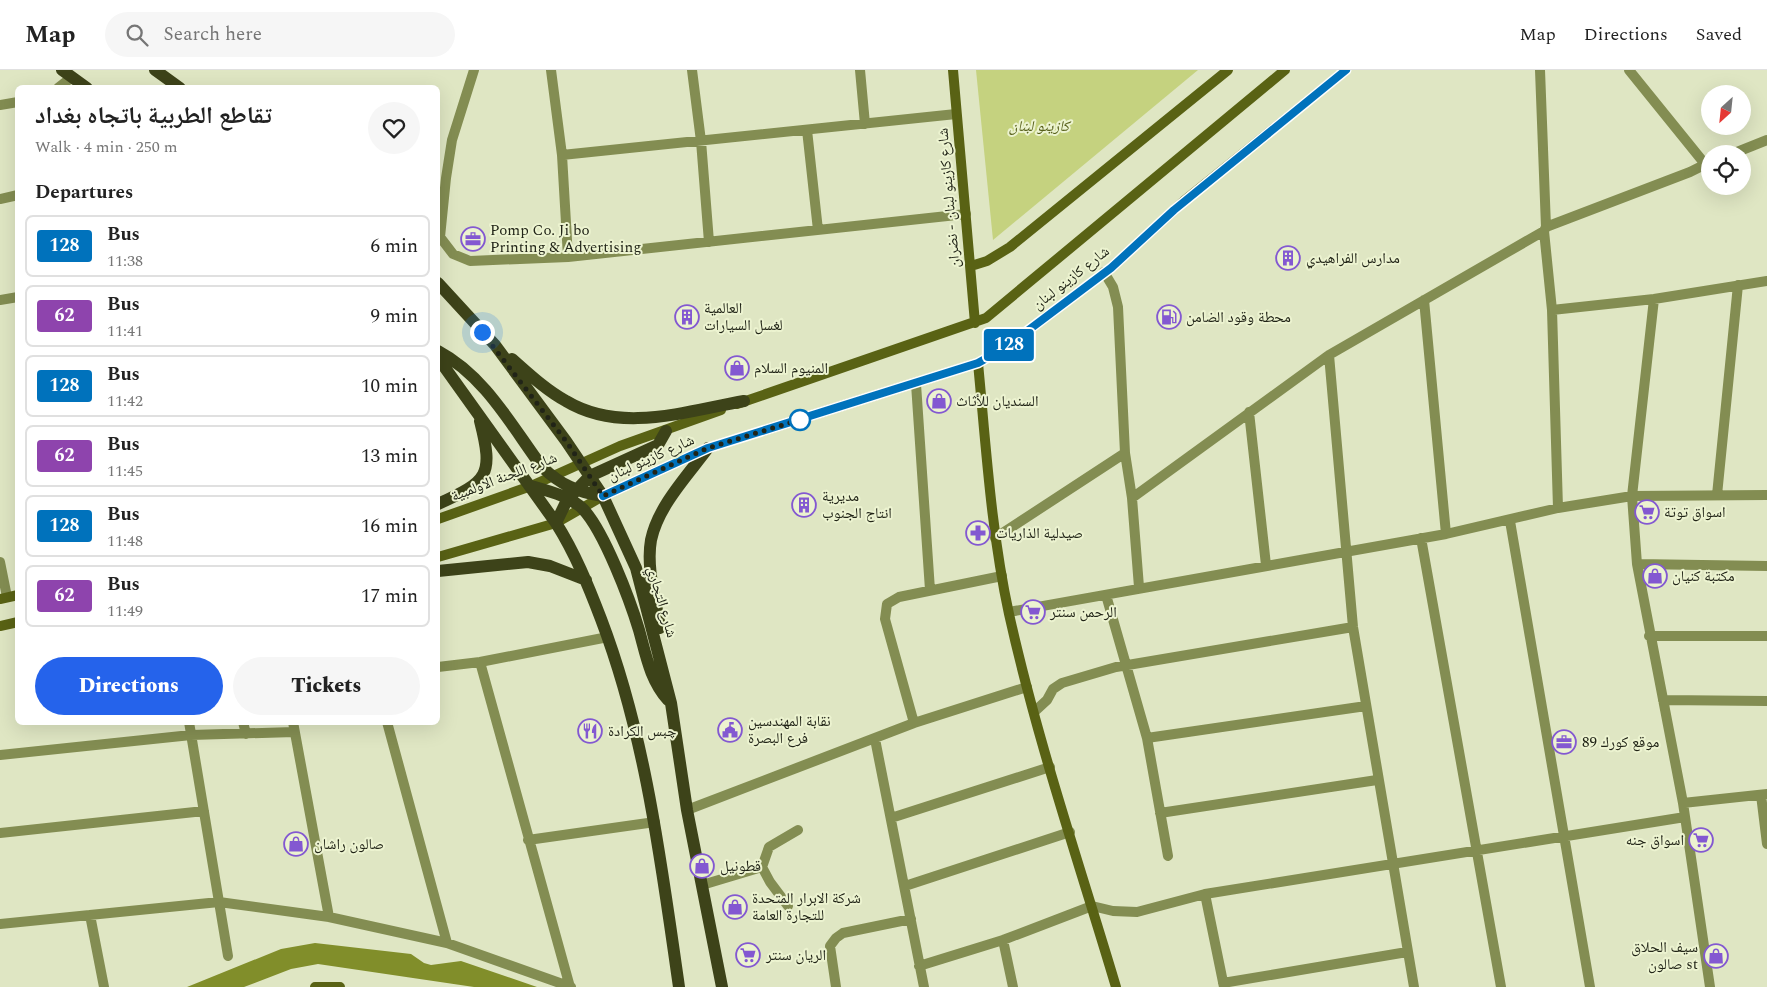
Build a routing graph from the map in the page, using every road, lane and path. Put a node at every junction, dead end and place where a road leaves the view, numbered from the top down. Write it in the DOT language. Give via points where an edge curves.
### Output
graph roads {
  1 [pos="155,70"];
  2 [pos="474,70"];
  3 [pos="551,70"];
  4 [pos="692,70"];
  5 [pos="860,70"];
  6 [pos="953,70"];
  7 [pos="1228,70"];
  8 [pos="1285,70"];
  9 [pos="1346,70"];
  10 [pos="1540,70"];
  11 [pos="1629,70"];
  12 [pos="67,74"];
  13 [pos="60,85"];
  14 [pos="83,85"];
  15 [pos="176,85"];
  16 [pos="15,102"];
  17 [pos="0,105"];
  18 [pos="956,114"];
  19 [pos="865,124"];
  20 [pos="807,130"];
  21 [pos="1767,140"];
  22 [pos="701,141"];
  23 [pos="1751,146"];
  24 [pos="562,155"];
  25 [pos="1701,155"];
  26 [pos="1701,166"];
  27 [pos="15,196"];
  28 [pos="0,199"];
  29 [pos="966,214"];
  30 [pos="1545,229"];
  31 [pos="818,230"];
  32 [pos="440,231"];
  33 [pos="440,241"];
  34 [pos="709,242"];
  35 [pos="568,257"];
  36 [pos="970,266"];
  37 [pos="1104,272"];
  38 [pos="1767,280"];
  39 [pos="440,285"];
  40 [pos="1738,285"];
  41 [pos="15,297"];
  42 [pos="1654,299"];
  43 [pos="0,300"];
  44 [pos="1424,300"];
  45 [pos="1552,310"];
  46 [pos="976,323"];
  47 [pos="495,345"];
  48 [pos="440,352"];
  49 [pos="1329,355"];
  50 [pos="440,361"];
  51 [pos="978,363"];
  52 [pos="916,384"];
  53 [pos="744,401"];
  54 [pos="1249,412"];
  55 [pos="478,414"];
  56 [pos="666,431"];
  57 [pos="708,448"];
  58 [pos="1125,454"];
  59 [pos="581,462"];
  60 [pos="552,476"];
  61 [pos="590,476"];
  62 [pos="531,486"];
  63 [pos="571,495"];
  64 [pos="1717,495"];
  65 [pos="1767,495"];
  66 [pos="603,496"];
  67 [pos="1632,496"];
  68 [pos="1132,498"];
  69 [pos="440,503"];
  70 [pos="1558,508"];
  71 [pos="583,509"];
  72 [pos="440,518"];
  73 [pos="1510,521"];
  74 [pos="556,523"];
  75 [pos="1446,534"];
  76 [pos="995,538"];
  77 [pos="1421,538"];
  78 [pos="1345,551"];
  79 [pos="440,556"];
  80 [pos="0,562"];
  81 [pos="1637,564"];
  82 [pos="1266,565"];
  83 [pos="1767,566"];
  84 [pos="440,571"];
  85 [pos="1002,576"];
  86 [pos="586,580"];
  87 [pos="1139,587"];
  88 [pos="930,590"];
  89 [pos="1106,594"];
  90 [pos="8,597"];
  91 [pos="1009,612"];
  92 [pos="15,623"];
  93 [pos="0,626"];
  94 [pos="1353,627"];
  95 [pos="1650,636"];
  96 [pos="1767,636"];
  97 [pos="608,637"];
  98 [pos="480,662"];
  99 [pos="1127,665"];
  100 [pos="662,666"];
  101 [pos="440,667"];
  102 [pos="1027,687"];
  103 [pos="1663,700"];
  104 [pos="1767,701"];
  105 [pos="671,703"];
  106 [pos="1366,706"];
  107 [pos="1034,712"];
  108 [pos="914,723"];
  109 [pos="189,725"];
  110 [pos="244,725"];
  111 [pos="388,725"];
  112 [pos="293,727"];
  113 [pos="246,734"];
  114 [pos="191,735"];
  115 [pos="1147,738"];
  116 [pos="875,739"];
  117 [pos="0,755"];
  118 [pos="1050,767"];
  119 [pos="1377,780"];
  120 [pos="1764,794"];
  121 [pos="1683,803"];
  122 [pos="688,810"];
  123 [pos="204,811"];
  124 [pos="1160,813"];
  125 [pos="1685,817"];
  126 [pos="891,818"];
  127 [pos="655,822"];
  128 [pos="798,830"];
  129 [pos="1070,832"];
  130 [pos="0,833"];
  131 [pos="1564,838"];
  132 [pos="528,840"];
  133 [pos="1767,844"];
  134 [pos="1477,852"];
  135 [pos="1168,856"];
  136 [pos="1395,865"];
  137 [pos="762,867"];
  138 [pos="702,885"];
  139 [pos="905,886"];
  140 [pos="1205,894"];
  141 [pos="219,902"];
  142 [pos="788,906"];
  143 [pos="1092,906"];
  144 [pos="90,915"];
  145 [pos="328,917"];
  146 [pos="910,919"];
  147 [pos="0,924"];
  148 [pos="1002,940"];
  149 [pos="447,943"];
  150 [pos="1407,952"];
  151 [pos="228,956"];
  152 [pos="919,966"];
  153 [pos="1224,985"];
  154 [pos="104,987"];
  155 [pos="315,987"];
  156 [pos="340,987"];
  157 [pos="570,987"];
  158 [pos="679,987"];
  159 [pos="722,987"];
  160 [pos="836,987"];
  161 [pos="924,987"];
  162 [pos="1013,987"];
  163 [pos="1116,987"];
  164 [pos="1414,987"];
  165 [pos="1501,987"];
  166 [pos="1590,987"];
  167 [pos="1710,987"];
  1 -- 15 [label="main road"];
  2 -- 32 [label="street" via="452,140"];
  3 -- 24 [label="street"];
  4 -- 22 [label="street"];
  5 -- 19 [label="street"];
  6 -- 18 [label="main road, شارع كازينو لبنان - نضران"];
  7 -- 36 [label="main road" via="1003,252"];
  8 -- 46 [label="main road, شارع كازينو لبنان" via="997,310"];
  9 -- 37 [label="main road, شارع كازينو لبنان" via="1184,201"];
  10 -- 30 [label="street"];
  11 -- 25 [label="street"];
  12 -- 13 [label="street"];
  12 -- 14 [label="main road"];
  16 -- 17 [label="street"];
  18 -- 19 [label="street"];
  18 -- 29 [label="main road, شارع كازينو لبنان - نضران"];
  19 -- 20 [label="street"];
  20 -- 22 [label="street"];
  20 -- 31 [label="street"];
  21 -- 23 [label="street"];
  22 -- 24 [label="street"];
  22 -- 34 [label="street"];
  24 -- 35 [label="street"];
  26 -- 30 [label="street"];
  27 -- 28 [label="street"];
  29 -- 31 [label="street"];
  29 -- 36 [label="main road, شارع كازينو لبنان - نضران"];
  30 -- 44 [label="street"];
  30 -- 45 [label="street"];
  31 -- 34 [label="street"];
  33 -- 35 [label="street" via="453,254 470,261"];
  34 -- 35 [label="street"];
  36 -- 46 [label="main road, شارع كازينو لبنان - نضران"];
  37 -- 51 [label="main road, شارع كازينو لبنان" via="1006,347"];
  37 -- 58 [label="street" via="1113,287 1118,307"];
  38 -- 40 [label="street"];
  39 -- 47 [label="main road, شارع التجاري"];
  40 -- 42 [label="street"];
  40 -- 64 [label="street"];
  41 -- 43 [label="street"];
  42 -- 45 [label="street"];
  42 -- 67 [label="street"];
  44 -- 49 [label="street"];
  44 -- 75 [label="street"];
  45 -- 70 [label="street"];
  46 -- 53 [label="main road, شارع كازينو لبنان"];
  47 -- 53 [label="main road" via="553,393 600,416 648,418"];
  47 -- 59 [label="main road, شارع التجاري"];
  48 -- 60 [label="main road" via="476,378"];
  49 -- 54 [label="street"];
  49 -- 78 [label="street"];
  50 -- 55 [label="main road"];
  51 -- 52 [label="main road, شارع كازينو لبنان"];
  51 -- 76 [label="main road"];
  52 -- 57 [label="main road, شارع كازينو لبنان"];
  52 -- 88 [label="street"];
  53 -- 56 [label="main road, شارع كازينو لبنان"];
  54 -- 68 [label="street"];
  54 -- 82 [label="street"];
  55 -- 62 [label="main road"];
  55 -- 69 [label="main road" via="488,458 484,474 472,488"];
  56 -- 59 [label="main road, شارع كازينو لبنان"];
  56 -- 61 [label="main road" via="658,445"];
  57 -- 66 [label="main road, شارع كازينو لبنان"];
  57 -- 100 [label="main road" via="672,498 651,541 650,559 662,640"];
  58 -- 68 [label="street"];
  58 -- 76 [label="street"];
  59 -- 60 [label="main road, شارع اللجنة الاولمبية"];
  59 -- 61 [label="main road, شارع التجاري"];
  60 -- 62 [label="main road, شارع اللجنة الاولمبية"];
  60 -- 63 [label="main road"];
  61 -- 63 [label="main road"];
  61 -- 66 [label="main road, شارع التجاري"];
  62 -- 63 [label="main road"];
  62 -- 72 [label="main road, شارع اللجنة الاولمبية"];
  62 -- 74 [label="main road"];
  63 -- 66 [label="main road"];
  63 -- 71 [label="main road"];
  63 -- 74 [label="main road"];
  64 -- 65 [label="street"];
  64 -- 67 [label="street"];
  66 -- 71 [label="main road, شارع كازينو لبنان"];
  66 -- 100 [label="main road, شارع التجاري" via="636,568"];
  67 -- 70 [label="street"];
  67 -- 81 [label="street"];
  68 -- 87 [label="street"];
  70 -- 73 [label="street"];
  71 -- 74 [label="main road, شارع كازينو لبنان"];
  71 -- 105 [label="main road" via="606,548 625,592 654,678"];
  73 -- 75 [label="street"];
  73 -- 131 [label="street"];
  74 -- 79 [label="main road"];
  74 -- 86 [label="main road" via="571,546"];
  75 -- 77 [label="street"];
  76 -- 85 [label="main road"];
  77 -- 78 [label="street"];
  77 -- 134 [label="street"];
  78 -- 82 [label="street"];
  78 -- 94 [label="street"];
  80 -- 90 [label="street"];
  81 -- 83 [label="street"];
  81 -- 95 [label="street"];
  82 -- 87 [label="street"];
  84 -- 86 [label="main road" via="528,562 550,566"];
  85 -- 88 [label="street"];
  85 -- 91 [label="main road"];
  86 -- 97 [label="main road"];
  87 -- 89 [label="street"];
  88 -- 108 [label="street" via="899,597 887,604 885,619"];
  89 -- 91 [label="street"];
  89 -- 99 [label="street"];
  91 -- 102 [label="main road"];
  92 -- 93 [label="main road"];
  94 -- 99 [label="street"];
  94 -- 106 [label="street"];
  95 -- 96 [label="street"];
  95 -- 103 [label="street"];
  97 -- 98 [label="street"];
  97 -- 127 [label="main road" via="620,669"];
  98 -- 101 [label="street"];
  98 -- 132 [label="street"];
  99 -- 107 [label="street" via="1062,683"];
  99 -- 115 [label="street"];
  100 -- 105 [label="main road, شارع التجاري"];
  102 -- 107 [label="main road"];
  102 -- 108 [label="street"];
  103 -- 104 [label="street"];
  103 -- 121 [label="street"];
  105 -- 122 [label="main road, شارع التجاري"];
  106 -- 115 [label="street"];
  106 -- 119 [label="street"];
  107 -- 118 [label="main road"];
  108 -- 116 [label="street"];
  109 -- 114 [label="street"];
  110 -- 113 [label="street"];
  111 -- 149 [label="street"];
  112 -- 113 [label="street"];
  112 -- 145 [label="street"];
  113 -- 114 [label="street"];
  114 -- 117 [label="street"];
  114 -- 123 [label="street"];
  115 -- 124 [label="street"];
  116 -- 122 [label="street"];
  116 -- 126 [label="street"];
  118 -- 126 [label="street"];
  118 -- 129 [label="main road"];
  119 -- 124 [label="street"];
  119 -- 136 [label="street"];
  120 -- 121 [label="street"];
  120 -- 133 [label="street"];
  121 -- 125 [label="street"];
  122 -- 138 [label="main road, شارع التجاري"];
  123 -- 130 [label="street"];
  123 -- 141 [label="street"];
  124 -- 135 [label="street"];
  125 -- 131 [label="street"];
  125 -- 167 [label="street"];
  126 -- 139 [label="street"];
  127 -- 132 [label="street"];
  127 -- 158 [label="main road"];
  128 -- 137 [label="street" via="769,847"];
  129 -- 139 [label="street"];
  129 -- 143 [label="main road"];
  131 -- 134 [label="street"];
  131 -- 166 [label="street"];
  132 -- 157 [label="street"];
  134 -- 136 [label="street"];
  134 -- 165 [label="street"];
  136 -- 140 [label="street"];
  136 -- 150 [label="street"];
  137 -- 138 [label="street"];
  137 -- 142 [label="street"];
  138 -- 159 [label="main road, شارع التجاري"];
  139 -- 146 [label="street"];
  140 -- 143 [label="street" via="1136,912"];
  140 -- 153 [label="street"];
  141 -- 144 [label="street"];
  141 -- 145 [label="street"];
  141 -- 151 [label="street"];
  143 -- 148 [label="street"];
  143 -- 163 [label="main road"];
  144 -- 147 [label="street"];
  144 -- 154 [label="street"];
  145 -- 149 [label="street"];
  146 -- 152 [label="street"];
  146 -- 160 [label="street" via="843,933 836,938 830,946"];
  148 -- 152 [label="street"];
  148 -- 162 [label="street"];
  149 -- 157 [label="street"];
  150 -- 153 [label="street"];
  150 -- 164 [label="street"];
  152 -- 161 [label="street"];
  155 -- 156 [label="main road"];
}
